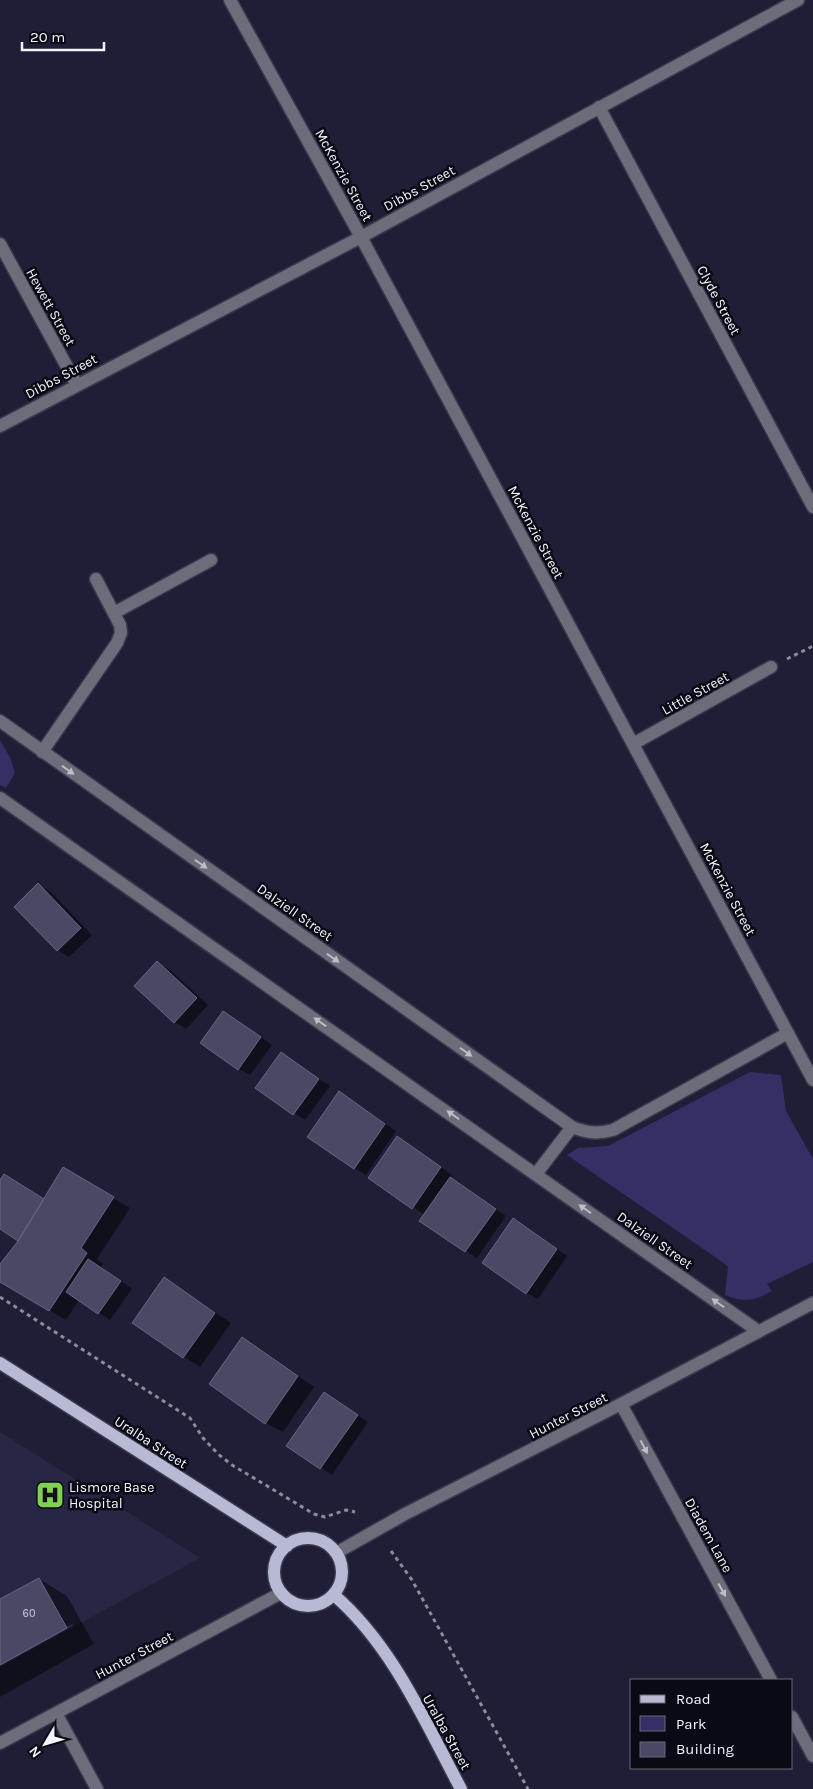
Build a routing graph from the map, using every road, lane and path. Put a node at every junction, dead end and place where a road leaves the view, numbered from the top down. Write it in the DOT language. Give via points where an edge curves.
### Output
graph roads {
  1 [pos="230,0"];
  2 [pos="798,0"];
  3 [pos="599,106"];
  4 [pos="361,237"];
  5 [pos="0,244"];
  6 [pos="77,385"];
  7 [pos="0,426"];
  8 [pos="813,507"];
  9 [pos="211,560"];
  10 [pos="96,579"];
  11 [pos="114,613"];
  12 [pos="813,646"];
  13 [pos="771,667"];
  14 [pos="0,722"];
  15 [pos="633,744"];
  16 [pos="42,752"];
  17 [pos="0,798"];
  18 [pos="788,1033"];
  19 [pos="813,1080"];
  20 [pos="572,1127"];
  21 [pos="536,1174"];
  22 [pos="0,1297"];
  23 [pos="813,1303"];
  24 [pos="758,1331"];
  25 [pos="0,1363"];
  26 [pos="621,1404"];
  27 [pos="355,1512"];
  28 [pos="286,1546"];
  29 [pos="391,1551"];
  30 [pos="336,1553"];
  31 [pos="282,1593"];
  32 [pos="334,1595"];
  33 [pos="771,1679"];
  34 [pos="56,1713"];
  35 [pos="793,1719"];
  36 [pos="0,1743"];
  37 [pos="813,1756"];
  38 [pos="97,1789"];
  39 [pos="461,1789"];
  40 [pos="528,1789"];
  1 -- 4 [label="street, McKenzie Street"];
  2 -- 3 [label="street, Dibbs Street"];
  3 -- 4 [label="street, Dibbs Street"];
  3 -- 8 [label="street, Clyde Street"];
  4 -- 6 [label="street, Dibbs Street"];
  4 -- 15 [label="street, McKenzie Street"];
  5 -- 6 [label="street, Hewett Street"];
  6 -- 7 [label="street, Dibbs Street"];
  9 -- 11 [label="street"];
  10 -- 11 [label="street"];
  11 -- 16 [label="street" via="121,633 117,643"];
  12 -- 13 [label="path"];
  13 -- 15 [label="street, Little Street"];
  14 -- 16 [label="street, Dalziell Street"];
  15 -- 18 [label="street, McKenzie Street"];
  16 -- 20 [label="street, Dalziell Street, one-way"];
  21 -- 17 [label="street, Dalziell Street, one-way"];
  18 -- 19 [label="street, McKenzie Street"];
  18 -- 20 [label="street, Dalziell Street" via="613,1130 600,1134"];
  20 -- 21 [label="street"];
  24 -- 21 [label="street, Dalziell Street, one-way"];
  22 -- 27 [label="path" via="190,1418 218,1454 240,1470 314,1514 325,1517 346,1510"];
  23 -- 24 [label="street, Hunter Street"];
  24 -- 26 [label="street, Hunter Street"];
  25 -- 28 [label="main road, Uralba Street"];
  26 -- 30 [label="street, Hunter Street" via="405,1514"];
  26 -- 33 [label="street, Diadem Lane, one-way"];
  28 -- 30 [label="main road" via="307,1538 328,1545"];
  28 -- 31 [label="main road" via="274,1574"];
  29 -- 40 [label="path" via="412,1580"];
  30 -- 32 [label="main road" via="342,1575"];
  31 -- 32 [label="main road" via="288,1600 307,1607 327,1601"];
  31 -- 34 [label="street, Hunter Street"];
  32 -- 39 [label="main road, Uralba Street" via="365,1626 389,1659"];
  34 -- 36 [label="street, Hunter Street"];
  34 -- 38 [label="street"];
  35 -- 37 [label="street"];
}
